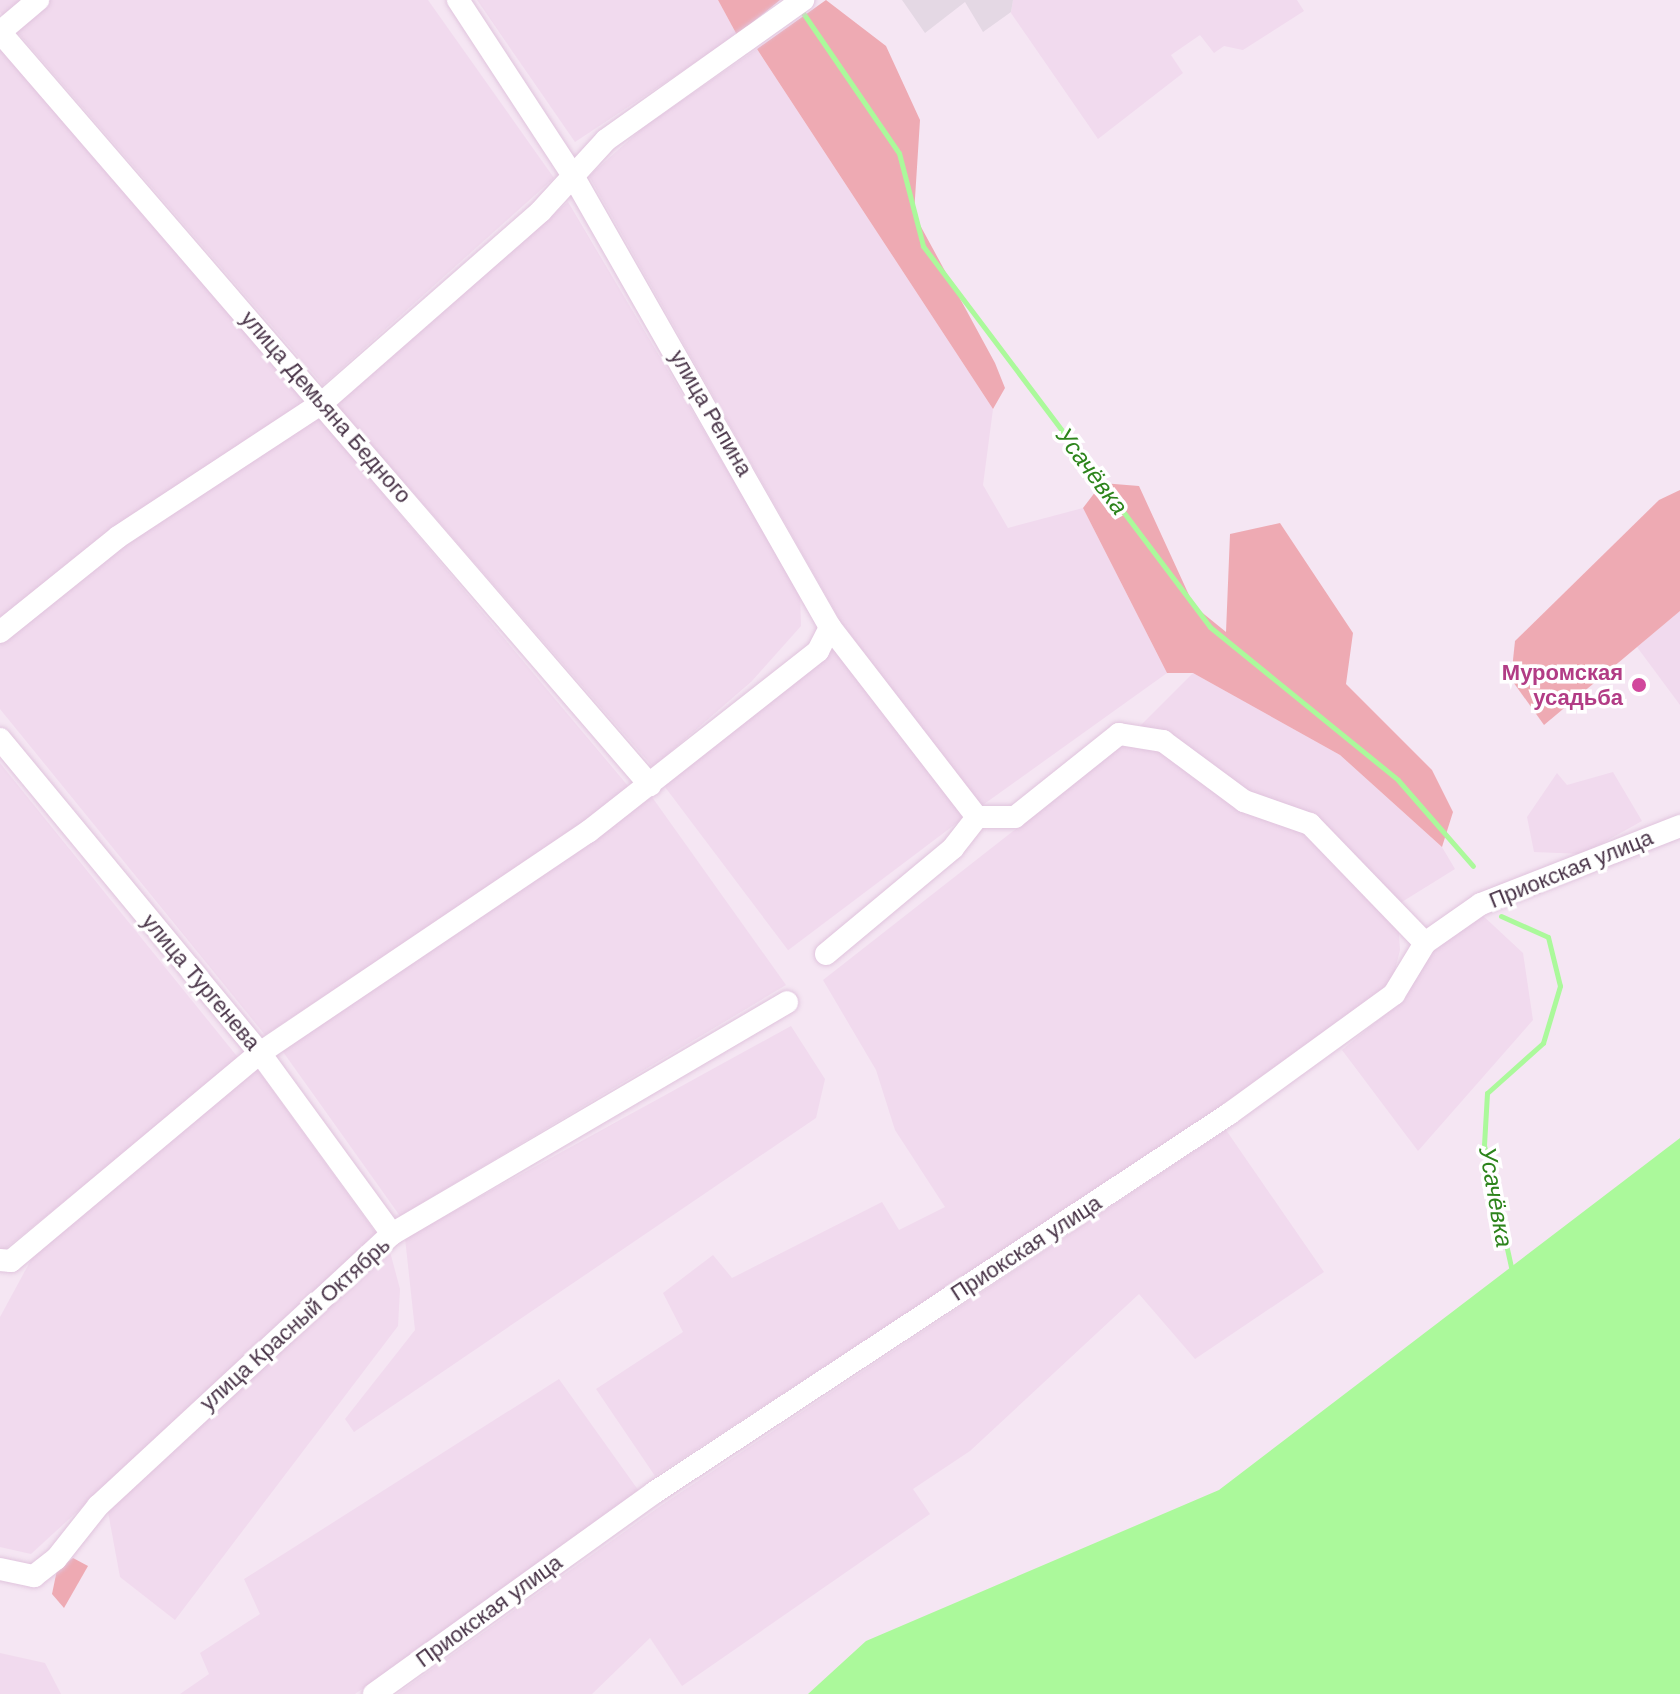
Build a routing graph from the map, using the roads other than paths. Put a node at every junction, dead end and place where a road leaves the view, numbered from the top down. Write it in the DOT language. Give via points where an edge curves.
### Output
graph roads {
  1 [pos="38,0"];
  2 [pos="458,0"];
  3 [pos="803,0"];
  4 [pos="0,32"];
  5 [pos="572,174"];
  6 [pos="322,403"];
  7 [pos="830,627"];
  8 [pos="0,632"];
  9 [pos="0,739"];
  10 [pos="650,785"];
  11 [pos="977,817"];
  12 [pos="1680,826"];
  13 [pos="1425,943"];
  14 [pos="826,954"];
  15 [pos="787,1002"];
  16 [pos="260,1053"];
  17 [pos="392,1234"];
  18 [pos="0,1260"];
  19 [pos="0,1569"];
  20 [pos="374,1694"];
  1 -- 4 [label="street"];
  2 -- 5 [label="street, улица Репина"];
  3 -- 5 [label="street" via="606,140"];
  4 -- 6 [label="street, улица Демьяна Бедного"];
  5 -- 6 [label="street" via="541,211"];
  5 -- 7 [label="street, улица Репина"];
  6 -- 8 [label="street" via="118,537"];
  6 -- 10 [label="street, улица Демьяна Бедного"];
  7 -- 10 [label="street" via="818,651 752,696"];
  7 -- 11 [label="street, улица Репина"];
  9 -- 16 [label="street, улица Тургенева"];
  10 -- 16 [label="street"];
  11 -- 13 [label="street" via="1015,817 1119,734 1163,741 1244,801 1310,824"];
  11 -- 14 [label="street" via="953,848"];
  12 -- 13 [label="street, Приокская улица" via="1516,888"];
  13 -- 20 [label="street, Приокская улица" via="1394,994 1229,1114 655,1492"];
  15 -- 17 [label="street, улица Красный Октябрь"];
  16 -- 17 [label="street, улица Тургенева"];
  16 -- 18 [label="street" via="11,1261"];
  17 -- 19 [label="street, улица Красный Октябрь" via="116,1488 56,1559 34,1576"];
}
